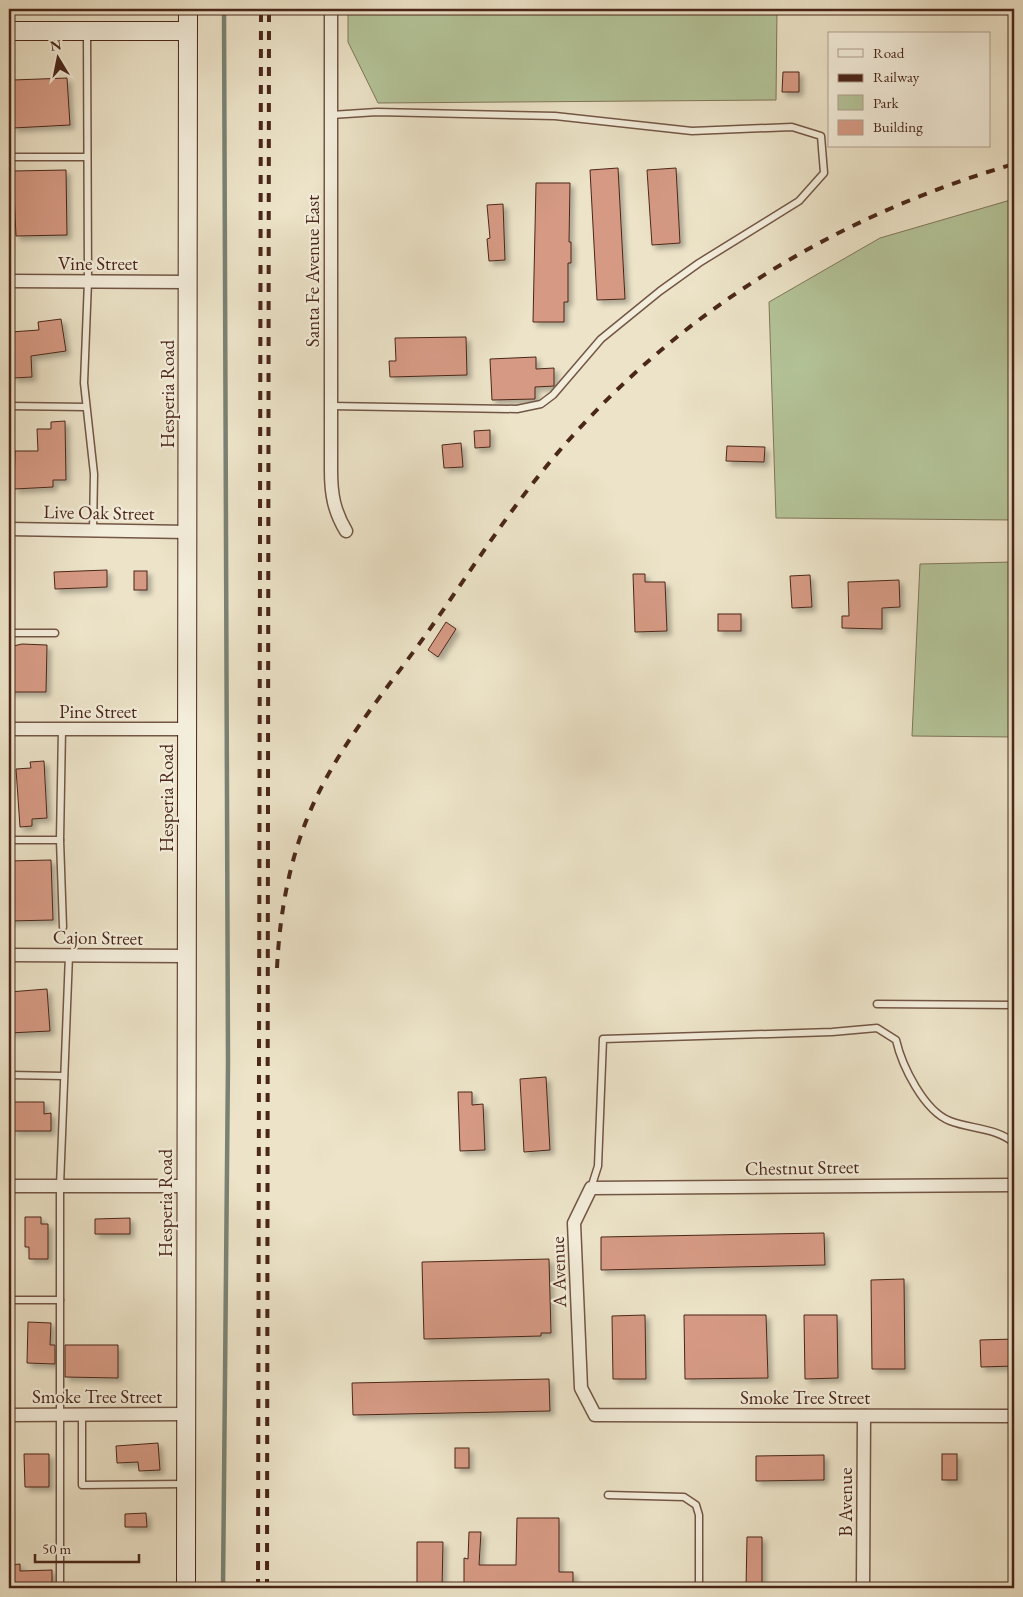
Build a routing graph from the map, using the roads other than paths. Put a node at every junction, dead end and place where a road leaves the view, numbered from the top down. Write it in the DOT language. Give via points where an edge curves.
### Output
graph roads {
  1 [pos="188,9"];
  2 [pos="331,9"];
  3 [pos="9,31"];
  4 [pos="87,31"];
  5 [pos="188,31"];
  6 [pos="331,116"];
  7 [pos="9,157"];
  8 [pos="86,158"];
  9 [pos="9,281"];
  10 [pos="88,282"];
  11 [pos="188,282"];
  12 [pos="9,406"];
  13 [pos="331,406"];
  14 [pos="86,407"];
  15 [pos="9,529"];
  16 [pos="93,530"];
  17 [pos="346,531"];
  18 [pos="188,532"];
  19 [pos="9,633"];
  20 [pos="55,634"];
  21 [pos="9,729"];
  22 [pos="187,729"];
  23 [pos="62,730"];
  24 [pos="9,840"];
  25 [pos="60,840"];
  26 [pos="63,927"];
  27 [pos="9,955"];
  28 [pos="69,955"];
  29 [pos="186,956"];
  30 [pos="877,1004"];
  31 [pos="1014,1005"];
  32 [pos="9,1075"];
  33 [pos="64,1076"];
  34 [pos="1014,1143"];
  35 [pos="1014,1185"];
  36 [pos="9,1186"];
  37 [pos="60,1186"];
  38 [pos="186,1186"];
  39 [pos="591,1188"];
  40 [pos="9,1300"];
  41 [pos="60,1300"];
  42 [pos="186,1414"];
  43 [pos="9,1415"];
  44 [pos="82,1415"];
  45 [pos="595,1415"];
  46 [pos="61,1416"];
  47 [pos="864,1416"];
  48 [pos="1014,1416"];
  49 [pos="186,1484"];
  50 [pos="608,1495"];
  51 [pos="60,1588"];
  52 [pos="186,1588"];
  53 [pos="699,1588"];
  54 [pos="863,1588"];
  1 -- 5 [label="main road, Hesperia Road"];
  2 -- 6 [label="street, Santa Fe Avenue East"];
  3 -- 4 [label="main road"];
  4 -- 5 [label="main road"];
  4 -- 8 [label="lane"];
  5 -- 11 [label="main road, Hesperia Road"];
  6 -- 13 [label="street, Santa Fe Avenue East"];
  6 -- 13 [label="lane" via="377,112 555,116 692,131 792,127 821,136 824,173 799,201 660,291 602,339 542,404 517,409"];
  7 -- 8 [label="lane"];
  8 -- 10 [label="lane"];
  9 -- 10 [label="street, Vine Street"];
  10 -- 11 [label="street, Vine Street"];
  10 -- 14 [label="lane" via="84,336"];
  11 -- 18 [label="main road, Hesperia Road"];
  12 -- 14 [label="lane"];
  13 -- 17 [label="street, Santa Fe Avenue East" via="332,496 336,515"];
  14 -- 16 [label="lane" via="94,474"];
  15 -- 16 [label="street, Live Oak Street"];
  16 -- 18 [label="street, Live Oak Street"];
  18 -- 22 [label="main road, Hesperia Road"];
  19 -- 20 [label="lane"];
  21 -- 23 [label="street, Pine Street"];
  22 -- 23 [label="street, Pine Street"];
  22 -- 29 [label="main road, Hesperia Road"];
  23 -- 25 [label="lane"];
  24 -- 25 [label="lane"];
  25 -- 26 [label="lane"];
  27 -- 28 [label="street, Cajon Street"];
  28 -- 29 [label="street, Cajon Street"];
  28 -- 33 [label="lane"];
  29 -- 38 [label="main road, Hesperia Road"];
  30 -- 31 [label="lane"];
  32 -- 33 [label="lane"];
  33 -- 37 [label="lane"];
  34 -- 39 [label="lane, A Avenue" via="1006,1136 949,1121 934,1112 900,1059 896,1040 877,1028 603,1039 598,1166"];
  35 -- 39 [label="street, Chestnut Street"];
  36 -- 37 [label="street"];
  37 -- 38 [label="street"];
  37 -- 41 [label="lane"];
  38 -- 42 [label="main road, Hesperia Road"];
  39 -- 45 [label="street, A Avenue" via="574,1223 581,1388"];
  40 -- 41 [label="lane"];
  41 -- 46 [label="lane"];
  42 -- 44 [label="street, Smoke Tree Street"];
  42 -- 49 [label="main road, Hesperia Road"];
  43 -- 46 [label="street, Smoke Tree Street"];
  44 -- 46 [label="street, Smoke Tree Street"];
  44 -- 49 [label="lane" via="82,1485"];
  45 -- 47 [label="street, Smoke Tree Street"];
  46 -- 51 [label="lane"];
  47 -- 48 [label="street, Smoke Tree Street"];
  47 -- 54 [label="street, B Avenue"];
  49 -- 52 [label="main road, Hesperia Road"];
  50 -- 53 [label="lane" via="684,1497 696,1505 699,1515"];
}
